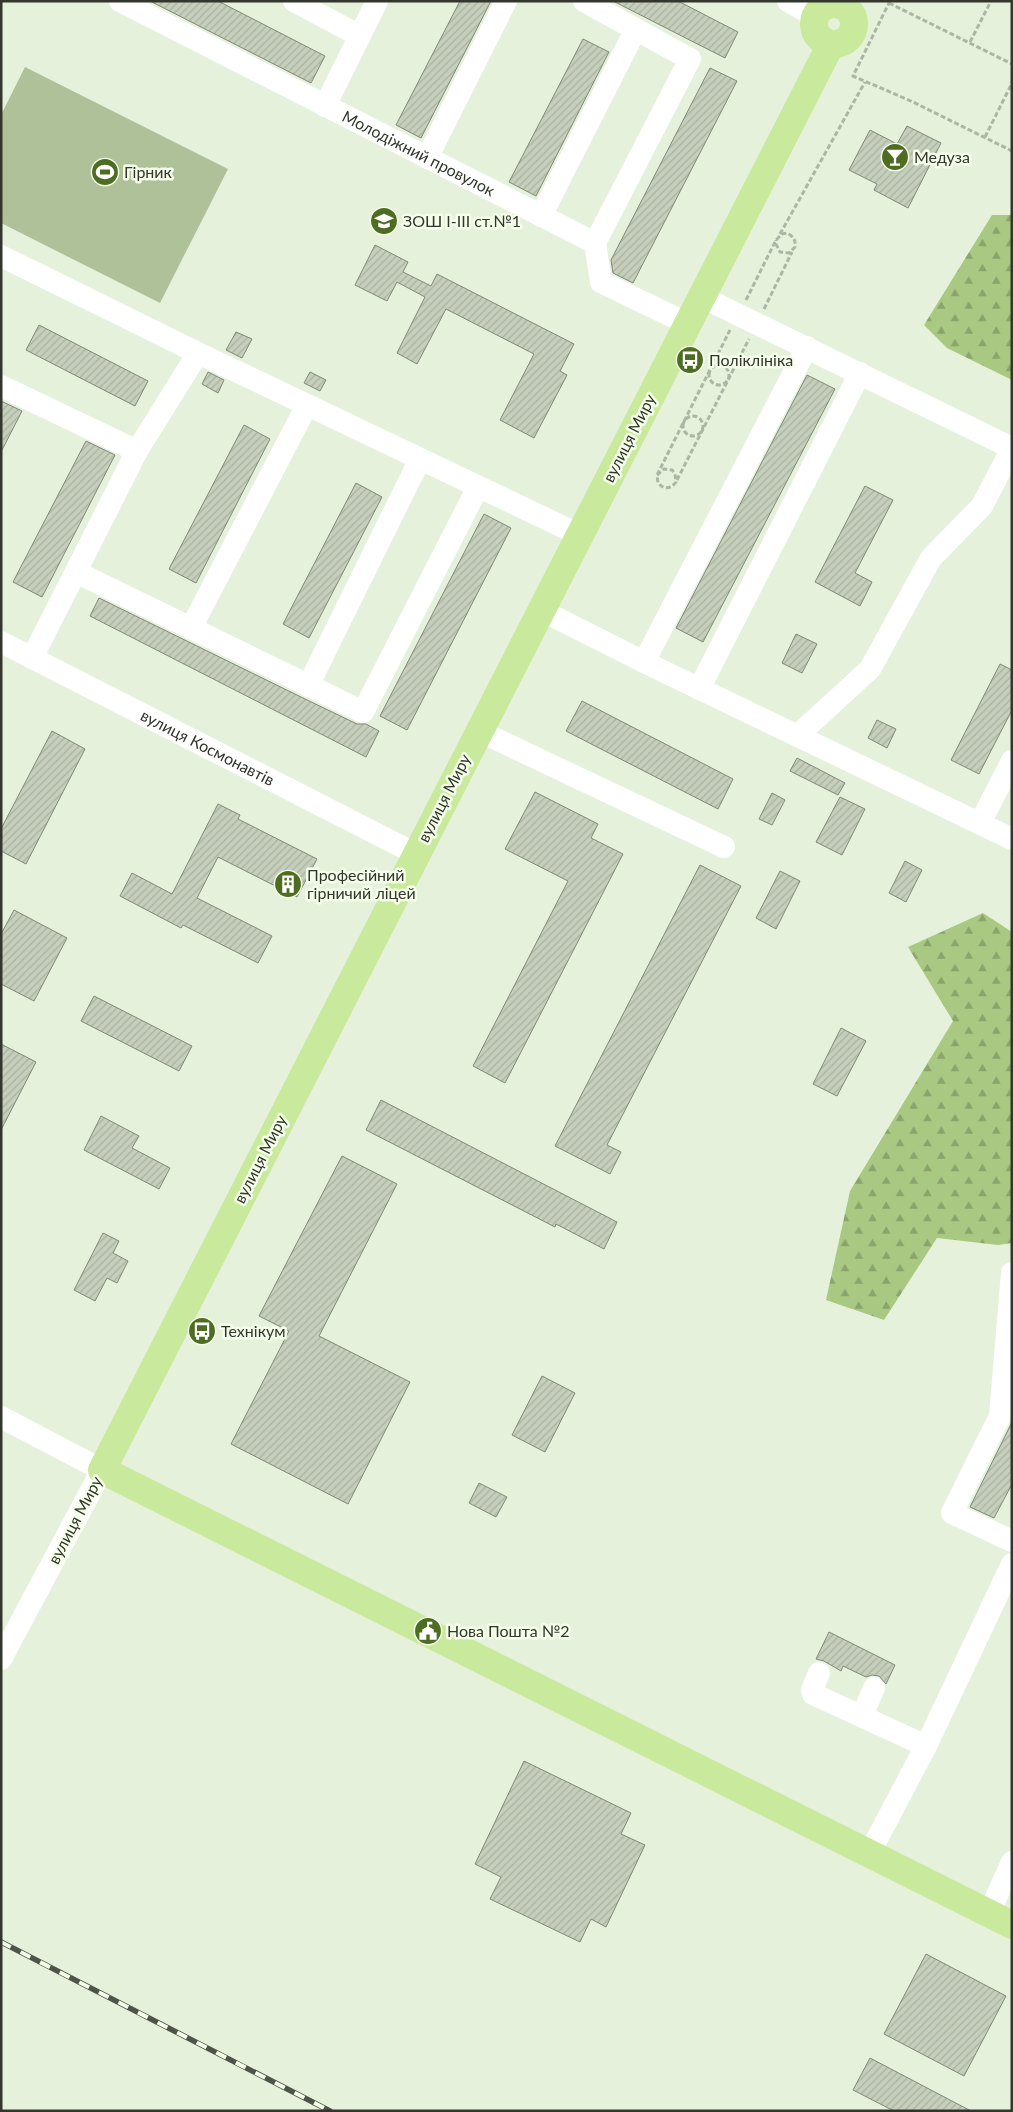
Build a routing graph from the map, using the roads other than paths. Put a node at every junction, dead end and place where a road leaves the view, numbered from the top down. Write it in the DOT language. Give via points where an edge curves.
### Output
graph roads {
  1 [pos="294,1"];
  2 [pos="377,1"];
  3 [pos="506,1"];
  4 [pos="584,1"];
  5 [pos="788,1"];
  6 [pos="132,4"];
  7 [pos="851,6"];
  8 [pos="814,16"];
  9 [pos="636,29"];
  10 [pos="360,36"];
  11 [pos="831,44"];
  12 [pos="325,106"];
  13 [pos="427,158"];
  14 [pos="541,216"];
  15 [pos="595,243"];
  16 [pos="1,256"];
  17 [pos="702,297"];
  18 [pos="688,324"];
  19 [pos="807,347"];
  20 [pos="198,353"];
  21 [pos="860,373"];
  22 [pos="1,386"];
  23 [pos="307,405"];
  24 [pos="1012,448"];
  25 [pos="138,450"];
  26 [pos="420,459"];
  27 [pos="478,487"];
  28 [pos="580,535"];
  29 [pos="76,572"];
  30 [pos="541,610"];
  31 [pos="191,628"];
  32 [pos="1,642"];
  33 [pos="32,658"];
  34 [pos="644,662"];
  35 [pos="308,686"];
  36 [pos="699,689"];
  37 [pos="479,731"];
  38 [pos="798,735"];
  39 [pos="1012,761"];
  40 [pos="980,823"];
  41 [pos="1012,839"];
  42 [pos="724,847"];
  43 [pos="416,854"];
  44 [pos="1012,1273"];
  45 [pos="1,1417"];
  46 [pos="102,1470"];
  47 [pos="1012,1541"];
  48 [pos="1012,1564"];
  49 [pos="1,1659"];
  50 [pos="820,1672"];
  51 [pos="874,1688"];
  52 [pos="862,1716"];
  53 [pos="926,1746"];
  54 [pos="869,1854"];
  55 [pos="1012,1862"];
  56 [pos="1000,1919"];
  1 -- 10 [label="street"];
  2 -- 10 [label="street"];
  3 -- 13 [label="street"];
  4 -- 9 [label="street"];
  5 -- 8 [label="street"];
  6 -- 12 [label="street, Молодіжний провулок"];
  7 -- 8 [label="main road" via="832,3"];
  7 -- 11 [label="main road" via="854,23 850,36 838,44"];
  8 -- 11 [label="main road" via="815,32 824,42"];
  9 -- 14 [label="street"];
  9 -- 15 [label="street" via="690,59"];
  10 -- 12 [label="street"];
  11 -- 17 [label="main road, вулиця Миру"];
  12 -- 13 [label="street, Молодіжний провулок"];
  13 -- 14 [label="street, Молодіжний провулок"];
  14 -- 15 [label="street, Молодіжний провулок"];
  15 -- 18 [label="street" via="601,282"];
  16 -- 20 [label="street"];
  17 -- 18 [label="main road, вулиця Миру"];
  17 -- 19 [label="street"];
  18 -- 28 [label="main road, вулиця Миру"];
  19 -- 21 [label="street"];
  19 -- 34 [label="street"];
  20 -- 23 [label="street"];
  20 -- 25 [label="street"];
  21 -- 24 [label="street"];
  21 -- 36 [label="street"];
  22 -- 25 [label="street"];
  23 -- 26 [label="street"];
  23 -- 31 [label="street"];
  24 -- 38 [label="street" via="982,506 931,558 870,670"];
  25 -- 29 [label="street"];
  26 -- 27 [label="street"];
  26 -- 35 [label="street"];
  27 -- 28 [label="street"];
  27 -- 35 [label="street" via="363,712"];
  28 -- 30 [label="main road, вулиця Миру"];
  29 -- 31 [label="street"];
  29 -- 33 [label="street"];
  30 -- 34 [label="street"];
  30 -- 37 [label="main road, вулиця Миру"];
  31 -- 35 [label="street"];
  32 -- 33 [label="street, вулиця Космонавтів"];
  33 -- 43 [label="street, вулиця Космонавтів"];
  34 -- 36 [label="street"];
  36 -- 38 [label="street"];
  37 -- 42 [label="street"];
  37 -- 43 [label="main road, вулиця Миру"];
  38 -- 40 [label="street"];
  39 -- 40 [label="street"];
  40 -- 41 [label="street"];
  43 -- 46 [label="main road, вулиця Миру"];
  44 -- 47 [label="street" via="1000,1416 952,1513"];
  45 -- 46 [label="street"];
  46 -- 49 [label="street, вулиця Миру"];
  46 -- 54 [label="main road"];
  48 -- 53 [label="street"];
  50 -- 52 [label="street" via="812,1693"];
  51 -- 52 [label="street"];
  52 -- 53 [label="street"];
  53 -- 54 [label="street"];
  54 -- 56 [label="main road"];
  55 -- 56 [label="street"];
}
